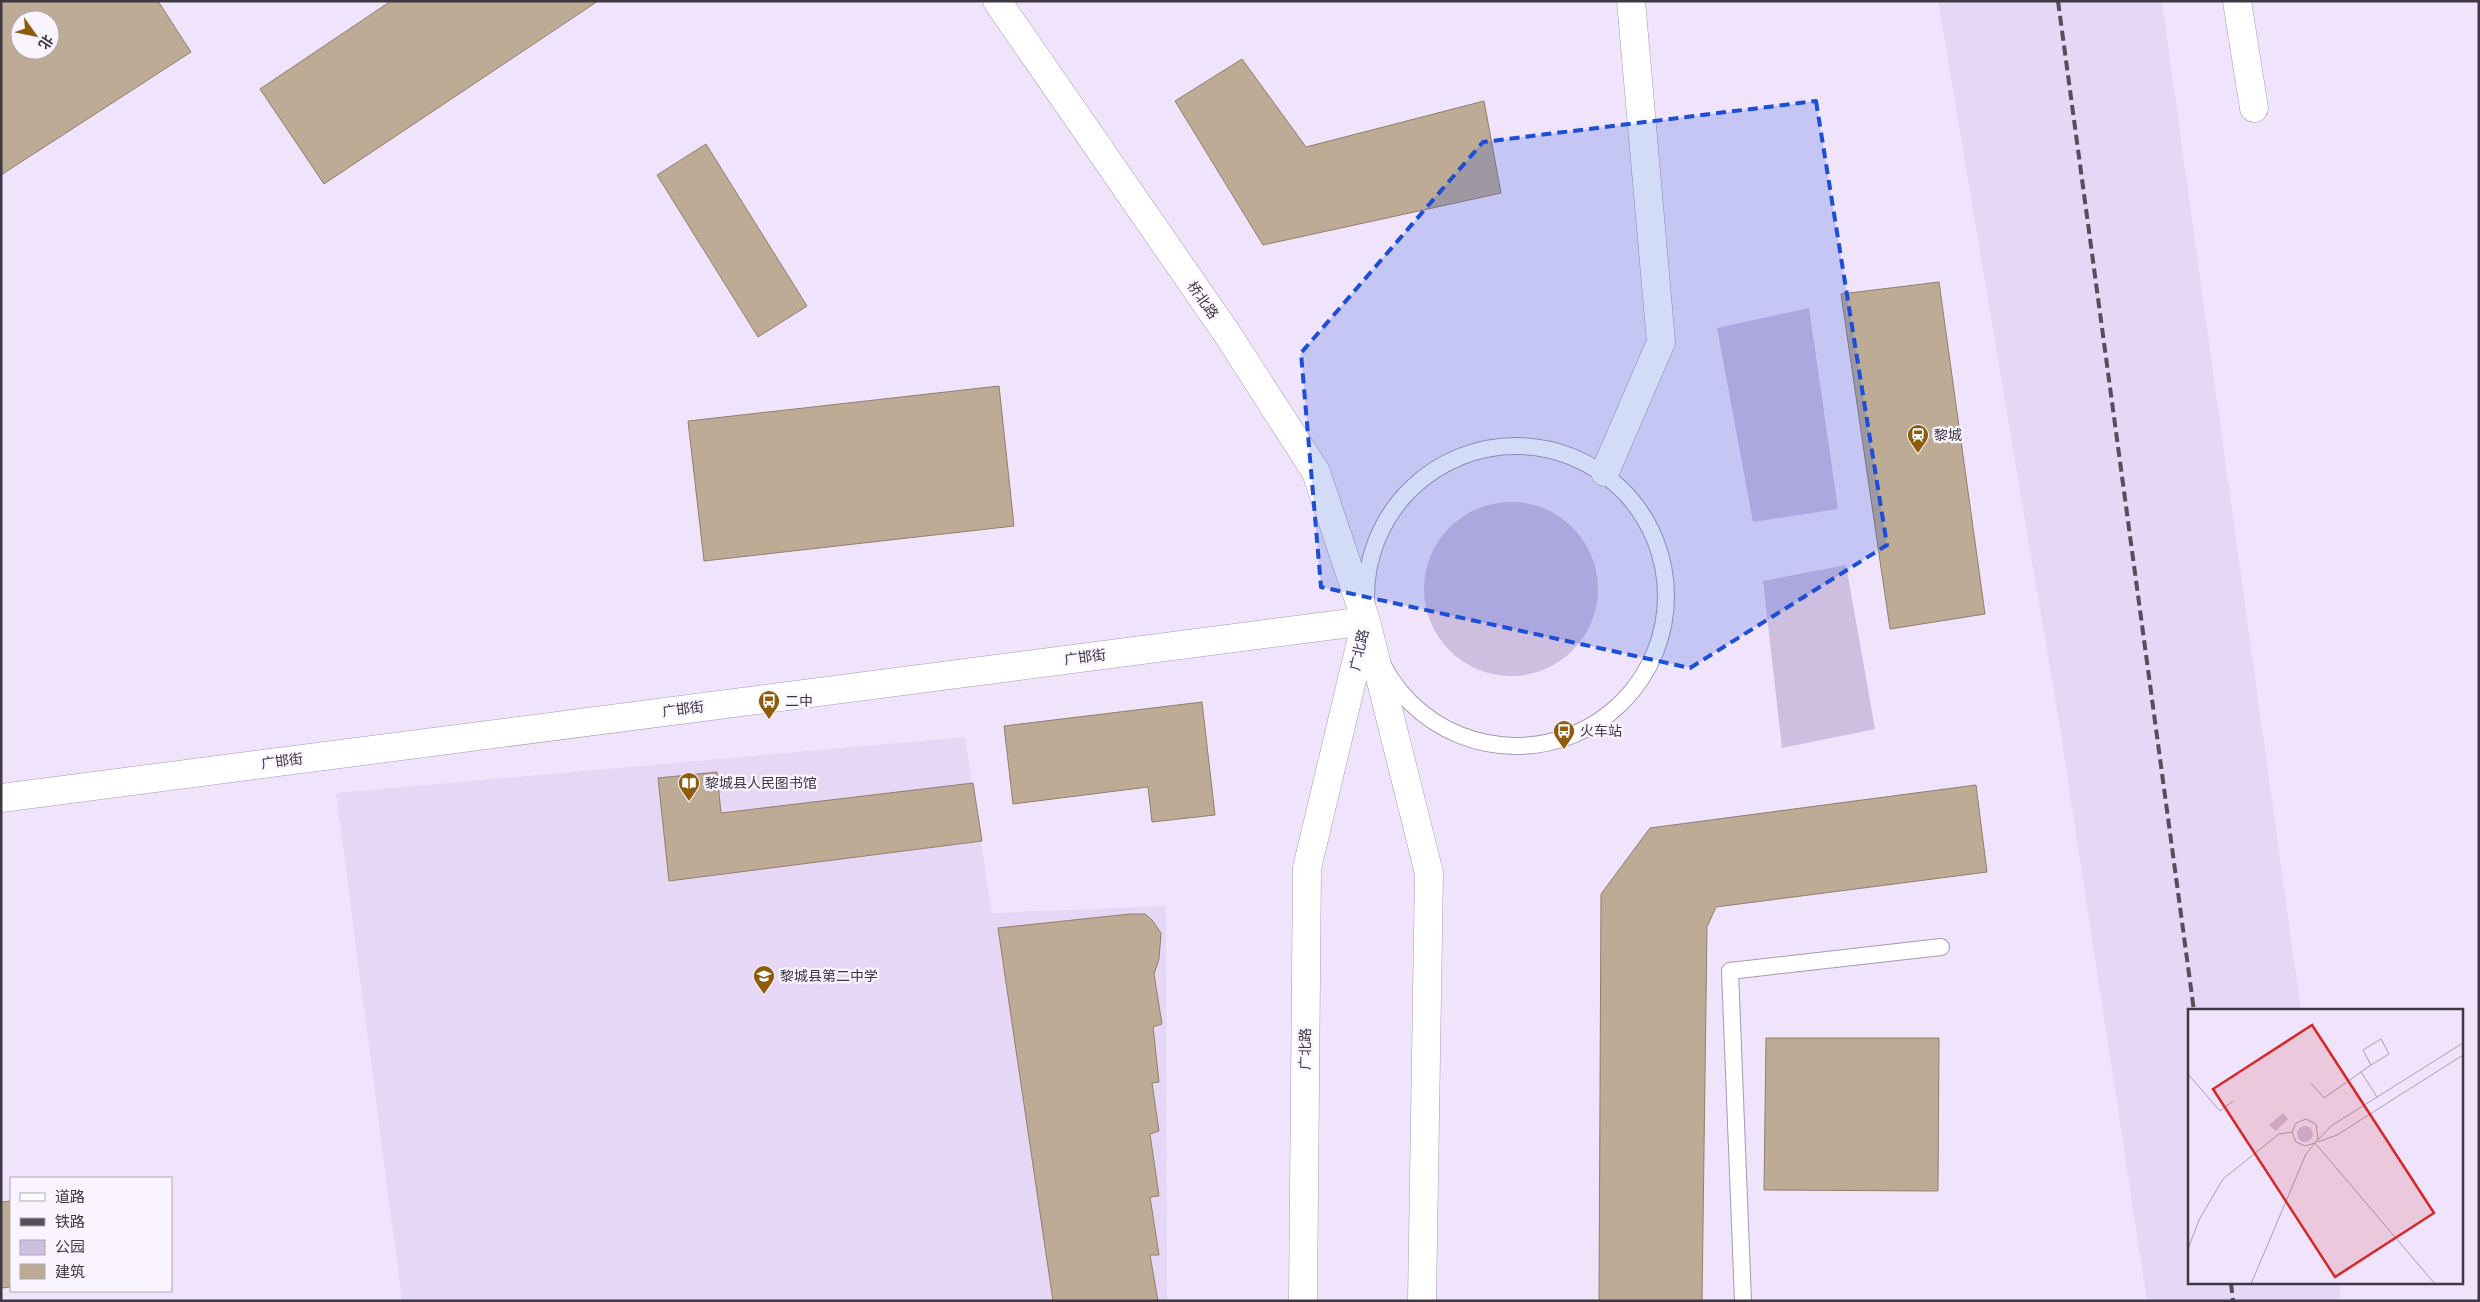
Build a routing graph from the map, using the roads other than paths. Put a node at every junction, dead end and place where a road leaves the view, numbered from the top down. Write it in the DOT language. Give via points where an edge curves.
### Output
graph roads {
  1 [pos="997,1"];
  2 [pos="1631,1"];
  3 [pos="2237,1"];
  4 [pos="2254,108"];
  5 [pos="1605,472"];
  6 [pos="1366,621"];
  7 [pos="1,798"];
  8 [pos="1941,947"];
  9 [pos="1303,1301"];
  10 [pos="1422,1301"];
  11 [pos="1743,1301"];
  1 -- 6 [label="street, 桥北路" via="1228,336 1316,472"];
  2 -- 5 [label="street" via="1661,342"];
  3 -- 4 [label="street"];
  5 -- 6 [label="lane" via="1551,448 1492,446 1436,467 1392,508 1368,562"];
  5 -- 6 [label="lane" via="1645,516 1666,572 1665,621 1664,631 1640,685 1596,726 1540,747 1481,745 1427,721 1387,677"];
  6 -- 7 [label="street, 广邯街"];
  6 -- 9 [label="street, 广北路" via="1307,868"];
  6 -- 10 [label="street, 广北路" via="1429,873"];
  8 -- 11 [label="lane" via="1730,971"];
}
